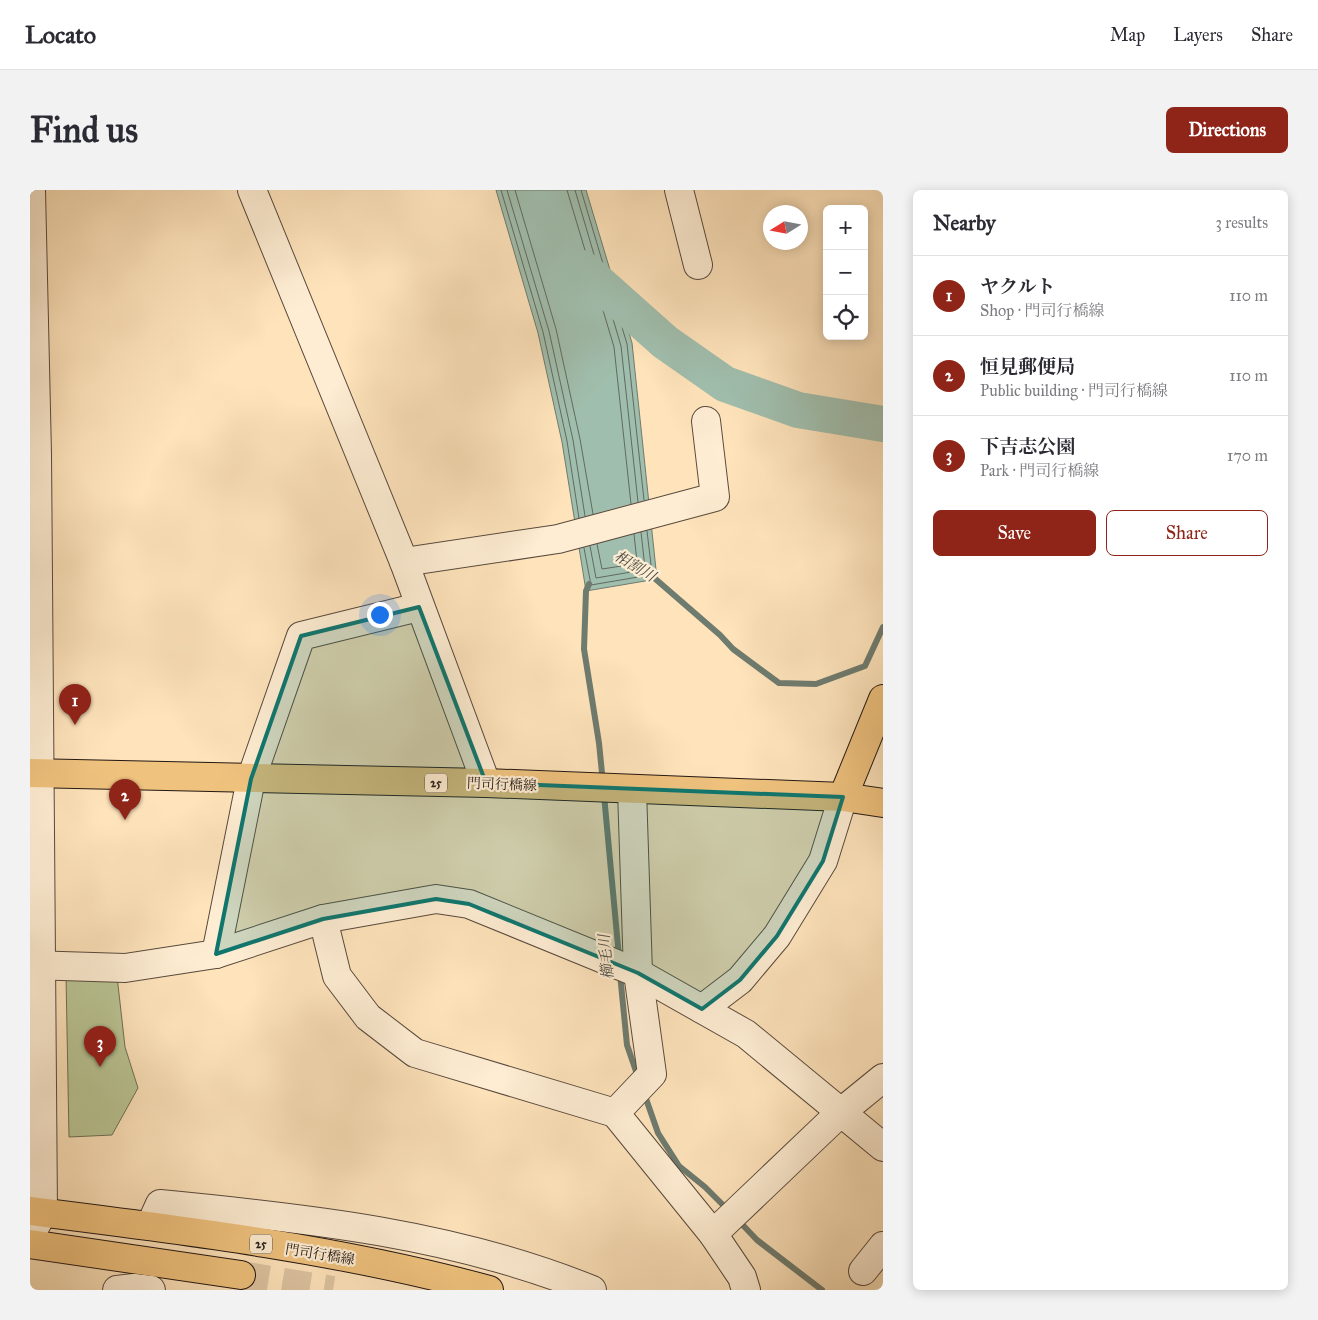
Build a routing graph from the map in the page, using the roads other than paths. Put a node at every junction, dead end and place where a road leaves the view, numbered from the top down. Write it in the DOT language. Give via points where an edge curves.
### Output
graph roads {
  1 [pos="32,190"];
  2 [pos="252,190"];
  3 [pos="679,190"];
  4 [pos="698,265"];
  5 [pos="706,421"];
  6 [pos="404,562"];
  7 [pos="420,607"];
  8 [pos="883,699"];
  9 [pos="34,773"];
  10 [pos="251,779"];
  11 [pos="486,783"];
  12 [pos="632,790"];
  13 [pos="842,798"];
  14 [pos="883,803"];
  15 [pos="323,919"];
  16 [pos="216,954"];
  17 [pos="36,966"];
  18 [pos="638,973"];
  19 [pos="702,1009"];
  20 [pos="883,1078"];
  21 [pos="615,1113"];
  22 [pos="840,1113"];
  23 [pos="883,1147"];
  24 [pos="37,1212"];
  25 [pos="150,1226"];
  26 [pos="713,1234"];
  27 [pos="30,1236"];
  28 [pos="30,1244"];
  29 [pos="883,1246"];
  30 [pos="863,1271"];
  31 [pos="241,1275"];
  32 [pos="117,1290"];
  33 [pos="151,1290"];
  34 [pos="489,1290"];
  35 [pos="592,1290"];
  36 [pos="746,1290"];
  1 -- 9 [label="street" via="36,454"];
  2 -- 6 [label="street"];
  3 -- 4 [label="street"];
  5 -- 6 [label="street" via="715,497 558,539"];
  6 -- 7 [label="street"];
  7 -- 10 [label="street" via="301,636"];
  7 -- 11 [label="street"];
  8 -- 13 [label="main road"];
  9 -- 10 [label="main road, 門司行橋線 / 25"];
  9 -- 17 [label="street"];
  10 -- 11 [label="main road, 門司行橋線 / 25"];
  10 -- 16 [label="street"];
  11 -- 12 [label="main road, 門司行橋線 / 25"];
  12 -- 13 [label="main road, 門司行橋線 / 25"];
  12 -- 18 [label="street"];
  13 -- 14 [label="main road, 門司行橋線 / 25"];
  13 -- 19 [label="street" via="824,861 778,936 740,980"];
  15 -- 16 [label="street"];
  15 -- 18 [label="street" via="436,899 469,904"];
  15 -- 21 [label="street" via="337,976 368,1017 415,1053"];
  16 -- 17 [label="street" via="125,968"];
  17 -- 24 [label="street"];
  18 -- 19 [label="street"];
  18 -- 21 [label="street" via="652,1074"];
  19 -- 22 [label="street" via="746,1034"];
  20 -- 22 [label="street"];
  21 -- 26 [label="street"];
  22 -- 23 [label="street"];
  22 -- 26 [label="street"];
  24 -- 25 [label="main road, 門司行橋線 / 25"];
  24 -- 27 [label="street"];
  25 -- 34 [label="main road, 門司行橋線 / 25" via="376,1263"];
  25 -- 35 [label="street" via="160,1204 327,1222 497,1258"];
  26 -- 36 [label="street" via="742,1277"];
  28 -- 31 [label="main road"];
  29 -- 30 [label="street"];
  32 -- 33 [label="street"];
}
